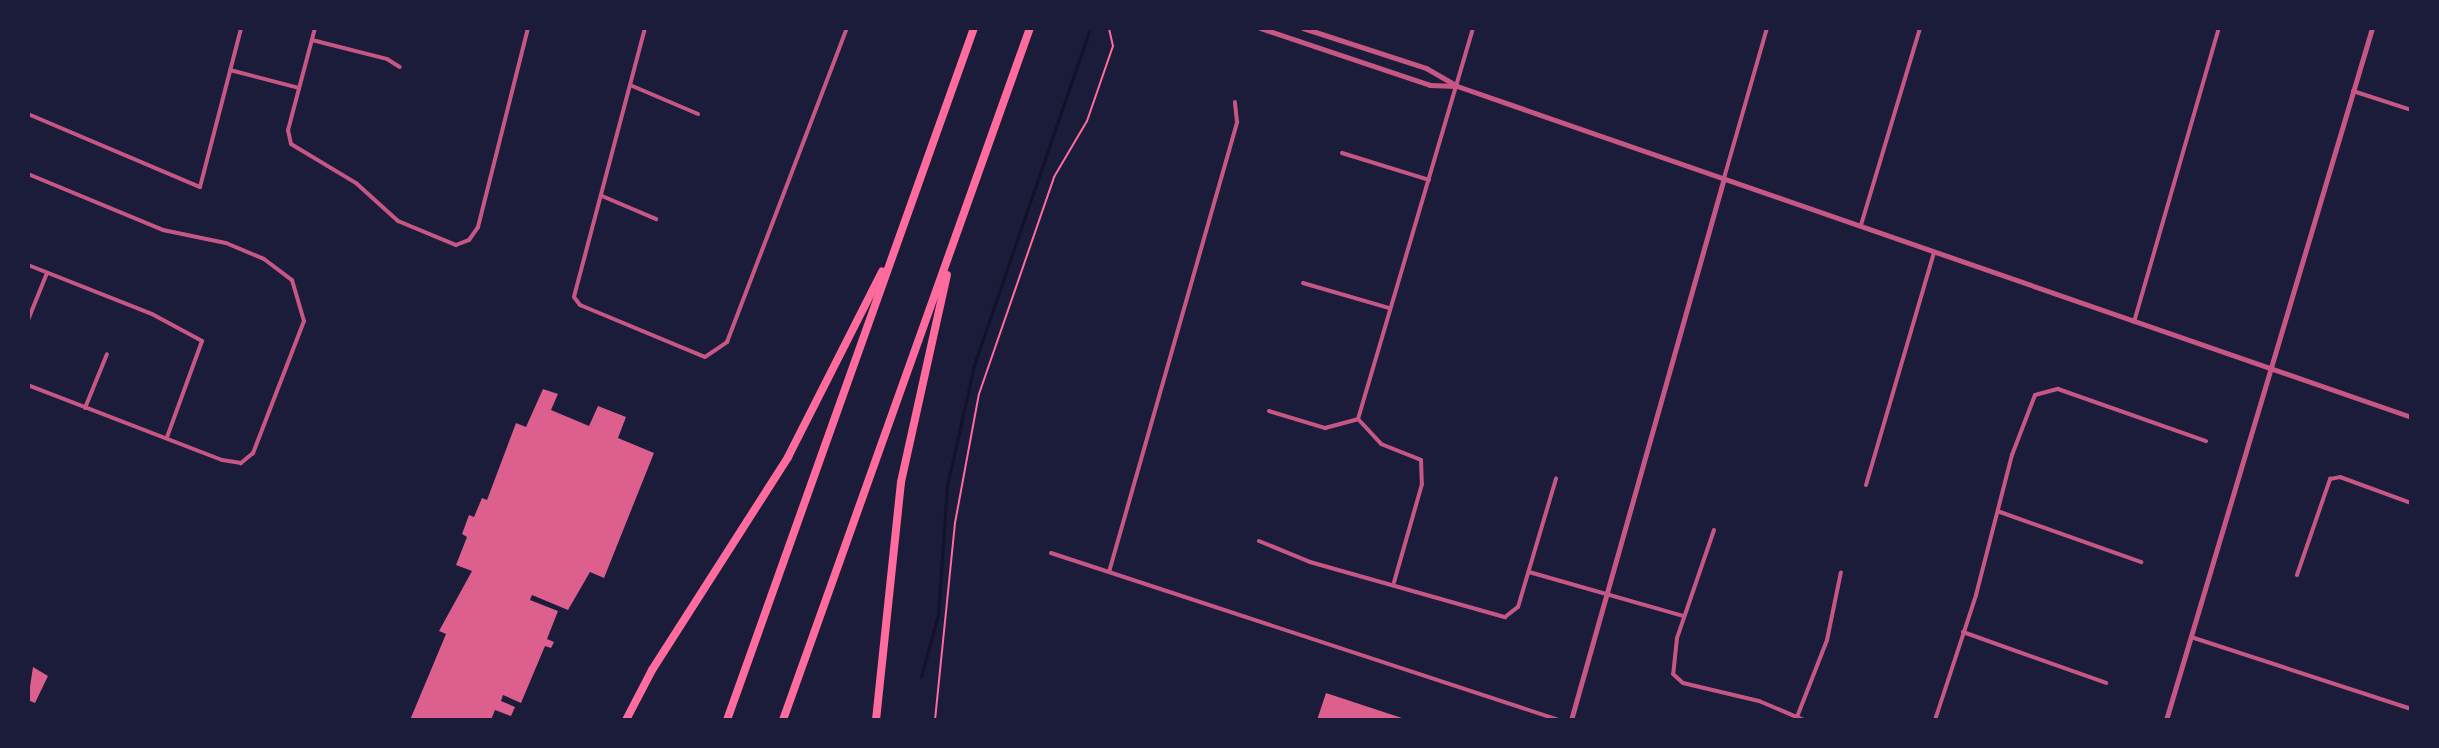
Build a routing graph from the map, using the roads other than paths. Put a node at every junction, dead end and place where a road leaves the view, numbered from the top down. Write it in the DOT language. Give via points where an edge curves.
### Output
graph roads {
  1 [pos="241,28"];
  2 [pos="315,28"];
  3 [pos="528,28"];
  4 [pos="645,28"];
  5 [pos="847,28"];
  6 [pos="974,28"];
  7 [pos="1030,28"];
  8 [pos="1260,28"];
  9 [pos="1303,28"];
  10 [pos="1473,28"];
  11 [pos="1767,28"];
  12 [pos="1920,28"];
  13 [pos="2219,28"];
  14 [pos="2372,28"];
  15 [pos="312,40"];
  16 [pos="400,67"];
  17 [pos="230,70"];
  18 [pos="630,85"];
  19 [pos="1457,86"];
  20 [pos="299,88"];
  21 [pos="2353,91"];
  22 [pos="1235,102"];
  23 [pos="2411,110"];
  24 [pos="28,114"];
  25 [pos="698,114"];
  26 [pos="1342,153"];
  27 [pos="28,174"];
  28 [pos="1724,178"];
  29 [pos="1429,180"];
  30 [pos="602,196"];
  31 [pos="656,219"];
  32 [pos="1861,225"];
  33 [pos="958,230"];
  34 [pos="899,239"];
  35 [pos="1934,253"];
  36 [pos="28,265"];
  37 [pos="47,273"];
  38 [pos="1303,283"];
  39 [pos="1390,308"];
  40 [pos="28,320"];
  41 [pos="2134,322"];
  42 [pos="107,354"];
  43 [pos="2274,369"];
  44 [pos="28,385"];
  45 [pos="85,408"];
  46 [pos="1269,411"];
  47 [pos="2411,417"];
  48 [pos="1358,419"];
  49 [pos="167,437"];
  50 [pos="2206,441"];
  51 [pos="1556,479"];
  52 [pos="1866,485"];
  53 [pos="2411,503"];
  54 [pos="1999,512"];
  55 [pos="1714,530"];
  56 [pos="1259,541"];
  57 [pos="1051,553"];
  58 [pos="2141,562"];
  59 [pos="1109,572"];
  60 [pos="1529,572"];
  61 [pos="1841,572"];
  62 [pos="2297,575"];
  63 [pos="1394,583"];
  64 [pos="1606,594"];
  65 [pos="1683,616"];
  66 [pos="1963,632"];
  67 [pos="2191,637"];
  68 [pos="2106,683"];
  69 [pos="2411,709"];
  70 [pos="1797,717"];
  71 [pos="626,720"];
  72 [pos="727,720"];
  73 [pos="783,720"];
  74 [pos="876,720"];
  75 [pos="1559,720"];
  76 [pos="1571,720"];
  77 [pos="1804,720"];
  78 [pos="1935,720"];
  79 [pos="2166,720"];
  1 -- 17 [label="street"];
  2 -- 15 [label="street"];
  3 -- 20 [label="street" via="478,227 469,240 456,245 398,221 356,183 291,144 288,130"];
  4 -- 18 [label="street"];
  5 -- 30 [label="street" via="784,204 727,342 714,355 696,355 580,305 574,297"];
  6 -- 34 [label="highway"];
  7 -- 33 [label="highway"];
  8 -- 19 [label="street" via="1430,85"];
  9 -- 19 [label="street" via="1426,68"];
  10 -- 19 [label="street"];
  11 -- 28 [label="street"];
  12 -- 32 [label="street"];
  13 -- 41 [label="street"];
  14 -- 21 [label="street"];
  15 -- 16 [label="street"];
  15 -- 20 [label="street"];
  17 -- 20 [label="street"];
  17 -- 24 [label="street" via="200,187"];
  18 -- 25 [label="street"];
  18 -- 30 [label="street"];
  19 -- 28 [label="street"];
  19 -- 29 [label="street"];
  21 -- 23 [label="street"];
  21 -- 43 [label="street"];
  22 -- 59 [label="street" via="1237,122"];
  26 -- 29 [label="street"];
  27 -- 49 [label="street" via="163,230 245,250 281,268 300,294 300,336 253,453 241,463"];
  28 -- 32 [label="street"];
  28 -- 64 [label="street"];
  29 -- 39 [label="street"];
  30 -- 31 [label="street"];
  32 -- 35 [label="street"];
  33 -- 73 [label="highway"];
  33 -- 74 [label="highway" via="901,482"];
  34 -- 71 [label="highway" via="788,457 652,670"];
  34 -- 72 [label="highway"];
  35 -- 41 [label="street"];
  35 -- 52 [label="street"];
  36 -- 37 [label="street"];
  37 -- 40 [label="street"];
  37 -- 49 [label="street" via="152,314 202,341"];
  38 -- 39 [label="street"];
  39 -- 48 [label="street"];
  41 -- 43 [label="street"];
  42 -- 45 [label="street"];
  43 -- 47 [label="street"];
  43 -- 67 [label="street"];
  44 -- 45 [label="street"];
  45 -- 49 [label="street"];
  46 -- 48 [label="street" via="1325,428"];
  48 -- 63 [label="street" via="1381,444 1421,460 1422,484"];
  50 -- 54 [label="street" via="2058,389 2039,391 2028,406"];
  51 -- 60 [label="street"];
  53 -- 62 [label="street" via="2340,477 2330,479"];
  54 -- 58 [label="street"];
  54 -- 66 [label="street"];
  55 -- 65 [label="street"];
  56 -- 63 [label="street" via="1310,562"];
  57 -- 59 [label="street"];
  59 -- 75 [label="street"];
  60 -- 63 [label="street" via="1518,607 1510,615 1483,615"];
  60 -- 64 [label="street"];
  61 -- 70 [label="street" via="1827,640"];
  64 -- 65 [label="street"];
  64 -- 76 [label="street"];
  65 -- 70 [label="street" via="1671,662 1673,674 1683,683 1759,701"];
  66 -- 68 [label="street"];
  66 -- 78 [label="street"];
  67 -- 69 [label="street"];
  67 -- 79 [label="street"];
  70 -- 77 [label="street"];
}
